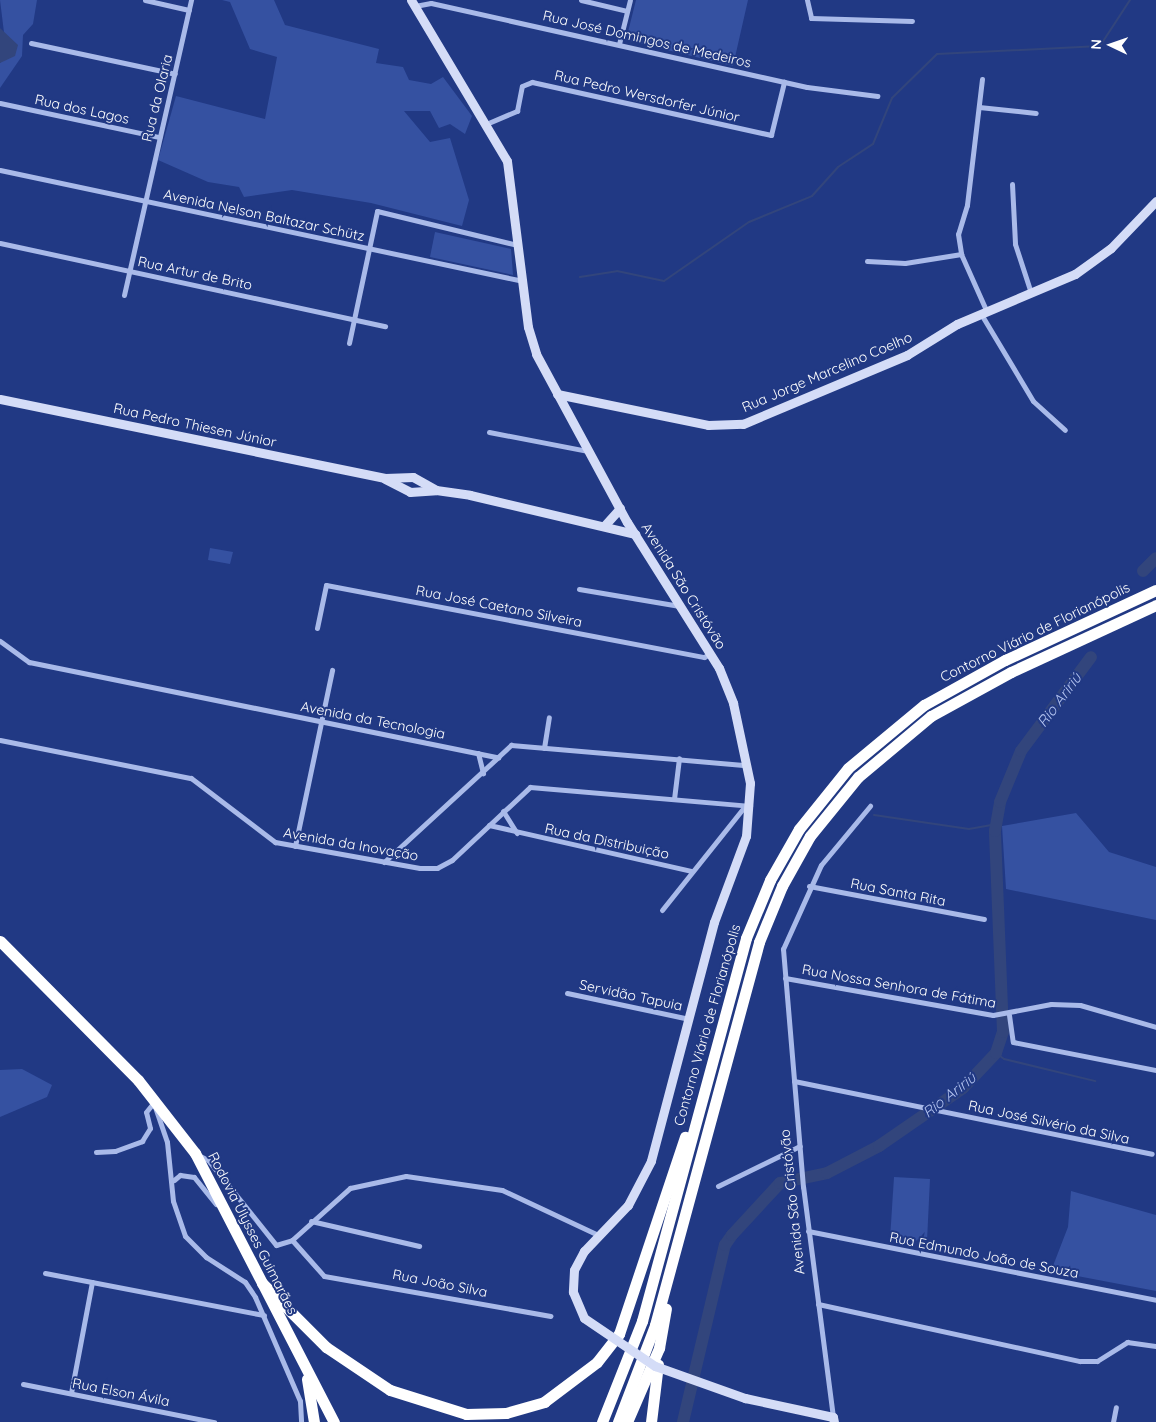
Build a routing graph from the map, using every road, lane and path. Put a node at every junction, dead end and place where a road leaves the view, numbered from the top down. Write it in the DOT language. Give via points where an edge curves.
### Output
graph roads {
  1 [pos="145,0"];
  2 [pos="191,0"];
  3 [pos="581,0"];
  4 [pos="630,0"];
  5 [pos="807,0"];
  6 [pos="413,3"];
  7 [pos="189,10"];
  8 [pos="627,11"];
  9 [pos="912,21"];
  10 [pos="31,43"];
  11 [pos="619,44"];
  12 [pos="175,74"];
  13 [pos="982,79"];
  14 [pos="784,82"];
  15 [pos="876,96"];
  16 [pos="0,103"];
  17 [pos="979,107"];
  18 [pos="1036,113"];
  19 [pos="486,124"];
  20 [pos="159,137"];
  21 [pos="0,170"];
  22 [pos="1012,184"];
  23 [pos="145,201"];
  24 [pos="1156,201"];
  25 [pos="0,243"];
  26 [pos="519,245"];
  27 [pos="369,249"];
  28 [pos="961,254"];
  29 [pos="867,261"];
  30 [pos="130,271"];
  31 [pos="523,281"];
  32 [pos="124,294"];
  33 [pos="1031,294"];
  34 [pos="983,312"];
  35 [pos="354,319"];
  36 [pos="385,326"];
  37 [pos="349,343"];
  38 [pos="557,394"];
  39 [pos="0,399"];
  40 [pos="1065,430"];
  41 [pos="489,432"];
  42 [pos="588,451"];
  43 [pos="405,476"];
  44 [pos="385,478"];
  45 [pos="424,481"];
  46 [pos="402,488"];
  47 [pos="436,490"];
  48 [pos="423,492"];
  49 [pos="620,508"];
  50 [pos="604,526"];
  51 [pos="635,534"];
  52 [pos="579,589"];
  53 [pos="1156,590"];
  54 [pos="1156,605"];
  55 [pos="680,606"];
  56 [pos="317,628"];
  57 [pos="0,641"];
  58 [pos="711,654"];
  59 [pos="332,670"];
  60 [pos="549,717"];
  61 [pos="321,721"];
  62 [pos="0,740"];
  63 [pos="544,748"];
  64 [pos="478,753"];
  65 [pos="490,755"];
  66 [pos="498,757"];
  67 [pos="679,758"];
  68 [pos="747,765"];
  69 [pos="484,770"];
  70 [pos="481,777"];
  71 [pos="674,799"];
  72 [pos="748,806"];
  73 [pos="870,806"];
  74 [pos="503,811"];
  75 [pos="489,825"];
  76 [pos="517,833"];
  77 [pos="294,846"];
  78 [pos="384,862"];
  79 [pos="691,871"];
  80 [pos="809,886"];
  81 [pos="662,910"];
  82 [pos="984,920"];
  83 [pos="0,941"];
  84 [pos="784,978"];
  85 [pos="567,994"];
  86 [pos="1007,1015"];
  87 [pos="690,1019"];
  88 [pos="1156,1027"];
  89 [pos="1156,1070"];
  90 [pos="794,1081"];
  91 [pos="155,1101"];
  92 [pos="699,1107"];
  93 [pos="800,1146"];
  94 [pos="96,1152"];
  95 [pos="196,1154"];
  96 [pos="1152,1154"];
  97 [pos="174,1180"];
  98 [pos="718,1186"];
  99 [pos="225,1208"];
  100 [pos="311,1221"];
  101 [pos="808,1231"];
  102 [pos="600,1236"];
  103 [pos="292,1240"];
  104 [pos="676,1245"];
  105 [pos="419,1246"];
  106 [pos="45,1273"];
  107 [pos="92,1282"];
  108 [pos="262,1283"];
  109 [pos="1156,1300"];
  110 [pos="818,1304"];
  111 [pos="264,1315"];
  112 [pos="550,1316"];
  113 [pos="1156,1346"];
  114 [pos="659,1348"];
  115 [pos="306,1370"];
  116 [pos="23,1384"];
  117 [pos="70,1393"];
  118 [pos="1116,1408"];
  119 [pos="833,1419"];
  120 [pos="214,1422"];
  121 [pos="302,1422"];
  122 [pos="314,1422"];
  123 [pos="334,1422"];
  124 [pos="602,1422"];
  125 [pos="618,1422"];
  126 [pos="627,1422"];
  127 [pos="650,1422"];
  128 [pos="1113,1422"];
  1 -- 7 [label="street"];
  2 -- 7 [label="street, Rua da Olaria"];
  3 -- 8 [label="street"];
  4 -- 8 [label="street"];
  5 -- 9 [label="street" via="811,18"];
  6 -- 11 [label="street, Rua José Domingos de Medeiros" via="431,3"];
  6 -- 19 [label="main road, Avenida São Cristóvão"];
  7 -- 12 [label="street, Rua da Olaria"];
  8 -- 11 [label="street"];
  10 -- 12 [label="street"];
  11 -- 14 [label="street, Rua José Domingos de Medeiros"];
  12 -- 20 [label="street, Rua da Olaria"];
  13 -- 17 [label="street"];
  14 -- 15 [label="street, Rua José Domingos de Medeiros"];
  14 -- 19 [label="street, Rua Pedro Wersdorfer Júnior" via="771,135 532,82 522,86 517,111"];
  16 -- 20 [label="street, Rua dos Lagos"];
  17 -- 18 [label="street"];
  17 -- 28 [label="street" via="967,205 958,228"];
  19 -- 26 [label="main road, Avenida São Cristóvão" via="513,179"];
  20 -- 23 [label="street, Rua da Olaria"];
  21 -- 23 [label="street, Avenida Nelson Baltazar Schütz"];
  22 -- 33 [label="street" via="1015,244"];
  23 -- 27 [label="street, Avenida Nelson Baltazar Schütz"];
  23 -- 30 [label="street, Rua da Olaria"];
  24 -- 33 [label="main road, Rua Jorge Marcelino Coelho" via="1098,259"];
  25 -- 30 [label="street, Rua Artur de Brito"];
  26 -- 27 [label="street" via="377,211"];
  26 -- 31 [label="main road, Avenida São Cristóvão"];
  27 -- 31 [label="street, Avenida Nelson Baltazar Schütz"];
  27 -- 35 [label="street"];
  28 -- 29 [label="street" via="905,263"];
  28 -- 34 [label="street"];
  30 -- 32 [label="street, Rua da Olaria"];
  30 -- 35 [label="street, Rua Artur de Brito"];
  31 -- 38 [label="main road, Avenida São Cristóvão" via="536,354"];
  33 -- 34 [label="main road, Rua Jorge Marcelino Coelho"];
  34 -- 38 [label="main road, Rua Jorge Marcelino Coelho" via="907,355 734,425 708,425"];
  34 -- 40 [label="street" via="1033,402"];
  35 -- 36 [label="street, Rua Artur de Brito"];
  35 -- 37 [label="street"];
  38 -- 42 [label="main road, Avenida São Cristóvão"];
  39 -- 44 [label="main road, Rua Pedro Thiesen Júnior"];
  41 -- 42 [label="street"];
  42 -- 49 [label="main road, Avenida São Cristóvão"];
  43 -- 44 [label="main road, Rua Pedro Thiesen Júnior"];
  43 -- 45 [label="main road, Rua Pedro Thiesen Júnior"];
  43 -- 46 [label="main road"];
  44 -- 46 [label="main road, Rua Pedro Thiesen Júnior"];
  45 -- 47 [label="main road, Rua Pedro Thiesen Júnior"];
  45 -- 48 [label="main road"];
  46 -- 48 [label="main road, Rua Pedro Thiesen Júnior"];
  47 -- 48 [label="main road, Rua Pedro Thiesen Júnior"];
  47 -- 50 [label="main road, Rua Pedro Thiesen Júnior"];
  49 -- 50 [label="main road"];
  49 -- 51 [label="main road, Avenida São Cristóvão"];
  50 -- 51 [label="main road, Rua Pedro Thiesen Júnior"];
  51 -- 55 [label="main road, Avenida São Cristóvão"];
  52 -- 55 [label="street"];
  53 -- 92 [label="highway, Contorno Viário de Florianópolis" via="942,694 876,740 835,782 788,845 759,904"];
  54 -- 104 [label="highway, Contorno Viário de Florianópolis" via="1003,676 931,716 871,764 821,821 782,886 759,942"];
  55 -- 58 [label="main road, Avenida São Cristóvão"];
  56 -- 58 [label="street, Rua José Caetano Silveira" via="326,585 704,657"];
  57 -- 61 [label="street, Avenida da Tecnologia" via="29,662"];
  58 -- 68 [label="main road, Avenida São Cristóvão" via="733,703"];
  59 -- 61 [label="street"];
  60 -- 63 [label="street"];
  61 -- 64 [label="street, Avenida da Tecnologia"];
  61 -- 77 [label="street"];
  62 -- 77 [label="street, Avenida da Inovação" via="190,778 275,842"];
  63 -- 66 [label="street" via="508,746"];
  63 -- 67 [label="street"];
  64 -- 65 [label="street, Avenida da Tecnologia"];
  64 -- 69 [label="street"];
  65 -- 66 [label="street, Avenida da Tecnologia"];
  65 -- 69 [label="street"];
  66 -- 70 [label="street"];
  67 -- 68 [label="street"];
  67 -- 71 [label="street"];
  68 -- 72 [label="main road, Avenida São Cristóvão"];
  69 -- 70 [label="street"];
  70 -- 78 [label="street"];
  71 -- 72 [label="street, Avenida da Inovação"];
  71 -- 74 [label="street, Avenida da Inovação" via="533,786"];
  72 -- 79 [label="street"];
  72 -- 87 [label="main road, Avenida São Cristóvão" via="746,836 717,914"];
  73 -- 80 [label="street, Avenida São Cristóvão"];
  74 -- 75 [label="street, Avenida da Inovação"];
  74 -- 76 [label="street"];
  75 -- 76 [label="street, Rua da Distribuição"];
  75 -- 78 [label="street, Avenida da Inovação" via="437,868"];
  76 -- 79 [label="street, Rua da Distribuição"];
  77 -- 78 [label="street, Avenida da Inovação"];
  79 -- 81 [label="street"];
  80 -- 82 [label="street, Rua Santa Rita"];
  80 -- 84 [label="street, Avenida São Cristóvão" via="785,940"];
  83 -- 91 [label="highway, Rodovia Ulysses Guimarães" via="73,1010"];
  84 -- 86 [label="street, Rua Nossa Senhora de Fátima"];
  84 -- 90 [label="street, Avenida São Cristóvão"];
  85 -- 87 [label="street, Servidão Tapuia"];
  86 -- 88 [label="street, Rua Nossa Senhora de Fátima" via="1062,1003"];
  86 -- 89 [label="street" via="1013,1042"];
  87 -- 102 [label="main road, Avenida São Cristóvão" via="647,1171 628,1205"];
  90 -- 93 [label="street, Avenida São Cristóvão"];
  90 -- 96 [label="street, Rua José Silvério da Silva"];
  91 -- 94 [label="street" via="146,1112 150,1128 142,1141 115,1151"];
  91 -- 95 [label="highway, Rodovia Ulysses Guimarães"];
  91 -- 97 [label="street"];
  92 -- 108 [label="highway" via="670,1178 619,1334 598,1362 544,1402 506,1413 466,1414 390,1390 326,1347"];
  92 -- 124 [label="highway, Contorno Viário de Florianópolis" via="636,1341"];
  93 -- 98 [label="street"];
  93 -- 101 [label="street, Avenida São Cristóvão"];
  95 -- 99 [label="highway, Rodovia Ulysses Guimarães"];
  95 -- 103 [label="street" via="208,1160 273,1242"];
  97 -- 99 [label="street" via="180,1175 194,1177"];
  97 -- 111 [label="street" via="173,1200 185,1236 206,1257 245,1282"];
  99 -- 108 [label="highway, Rodovia Ulysses Guimarães"];
  100 -- 102 [label="street" via="356,1185 406,1176 502,1190"];
  100 -- 103 [label="street"];
  100 -- 105 [label="street"];
  101 -- 109 [label="street, Rua Edmundo João de Souza"];
  101 -- 110 [label="street, Avenida São Cristóvão"];
  102 -- 119 [label="main road, Avenida São Cristóvão, bridge" via="584,1251 573,1278 575,1299 584,1318 655,1366 745,1398"];
  103 -- 112 [label="street, Rua João Silva" via="324,1276"];
  104 -- 114 [label="highway"];
  104 -- 125 [label="highway, Contorno Viário de Florianópolis" via="649,1346"];
  106 -- 107 [label="street"];
  107 -- 111 [label="street"];
  107 -- 117 [label="street"];
  108 -- 115 [label="highway, Rodovia Ulysses Guimarães"];
  110 -- 113 [label="street" via="1080,1361 1097,1361 1127,1342"];
  110 -- 119 [label="street, Avenida São Cristóvão"];
  111 -- 121 [label="street" via="300,1401"];
  114 -- 126 [label="highway"];
  114 -- 127 [label="highway"];
  115 -- 122 [label="highway"];
  115 -- 123 [label="highway, Rodovia Ulysses Guimarães"];
  116 -- 117 [label="street, Rua Elson Ávila"];
  117 -- 120 [label="street, Rua Elson Ávila"];
  118 -- 128 [label="street"];
}
